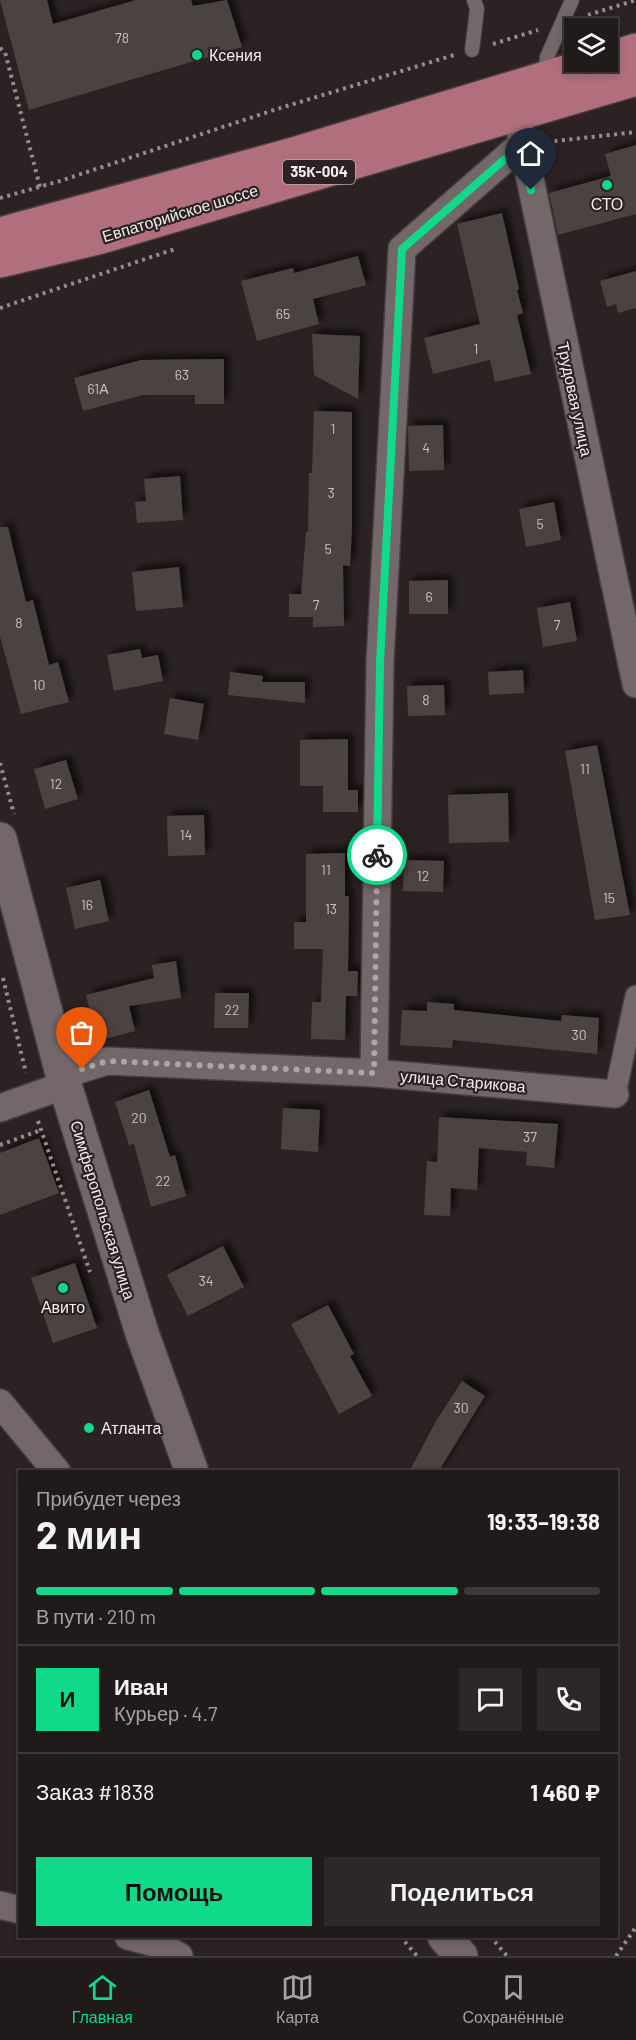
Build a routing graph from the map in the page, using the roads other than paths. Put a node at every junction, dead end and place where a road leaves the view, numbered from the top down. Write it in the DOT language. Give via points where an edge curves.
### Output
graph roads {
  1 [pos="474,0"];
  2 [pos="572,0"];
  3 [pos="472,50"];
  4 [pos="636,50"];
  5 [pos="618,56"];
  6 [pos="565,72"];
  7 [pos="545,78"];
  8 [pos="636,79"];
  9 [pos="519,129"];
  10 [pos="0,234"];
  11 [pos="0,261"];
  12 [pos="636,684"];
  13 [pos="0,839"];
  14 [pos="636,996"];
  15 [pos="374,1073"];
  16 [pos="63,1080"];
  17 [pos="615,1094"];
  18 [pos="0,1108"];
  19 [pos="0,1403"];
  20 [pos="55,1470"];
  21 [pos="191,1470"];
  22 [pos="0,1905"];
  23 [pos="18,1910"];
  24 [pos="136,1938"];
  25 [pos="446,1938"];
  26 [pos="179,1956"];
  27 [pos="461,1956"];
  1 -- 3 [label="lane" via="477,9"];
  2 -- 7 [label="lane" via="547,57"];
  4 -- 5 [label="main road"];
  6 -- 7 [label="main road, Евпаторийское шоссе / 35К-004"];
  7 -- 10 [label="main road, Евпаторийское шоссе / 35К-004" via="290,155"];
  8 -- 9 [label="main road, Евпаторийское шоссе / 35К-004"];
  9 -- 11 [label="main road, Евпаторийское шоссе / 35К-004"];
  9 -- 12 [label="street, Трудовая улица"];
  9 -- 15 [label="street" via="402,249 380,662"];
  13 -- 16 [label="street, Симферопольская улица"];
  14 -- 17 [label="street"];
  15 -- 16 [label="street, улица Старикова" via="107,1061"];
  15 -- 17 [label="street, улица Старикова"];
  16 -- 18 [label="street, улица Старикова"];
  16 -- 21 [label="street, Симферопольская улица" via="142,1334"];
  19 -- 20 [label="street"];
  22 -- 23 [label="street"];
  24 -- 26 [label="street"];
  25 -- 27 [label="street"];
}
